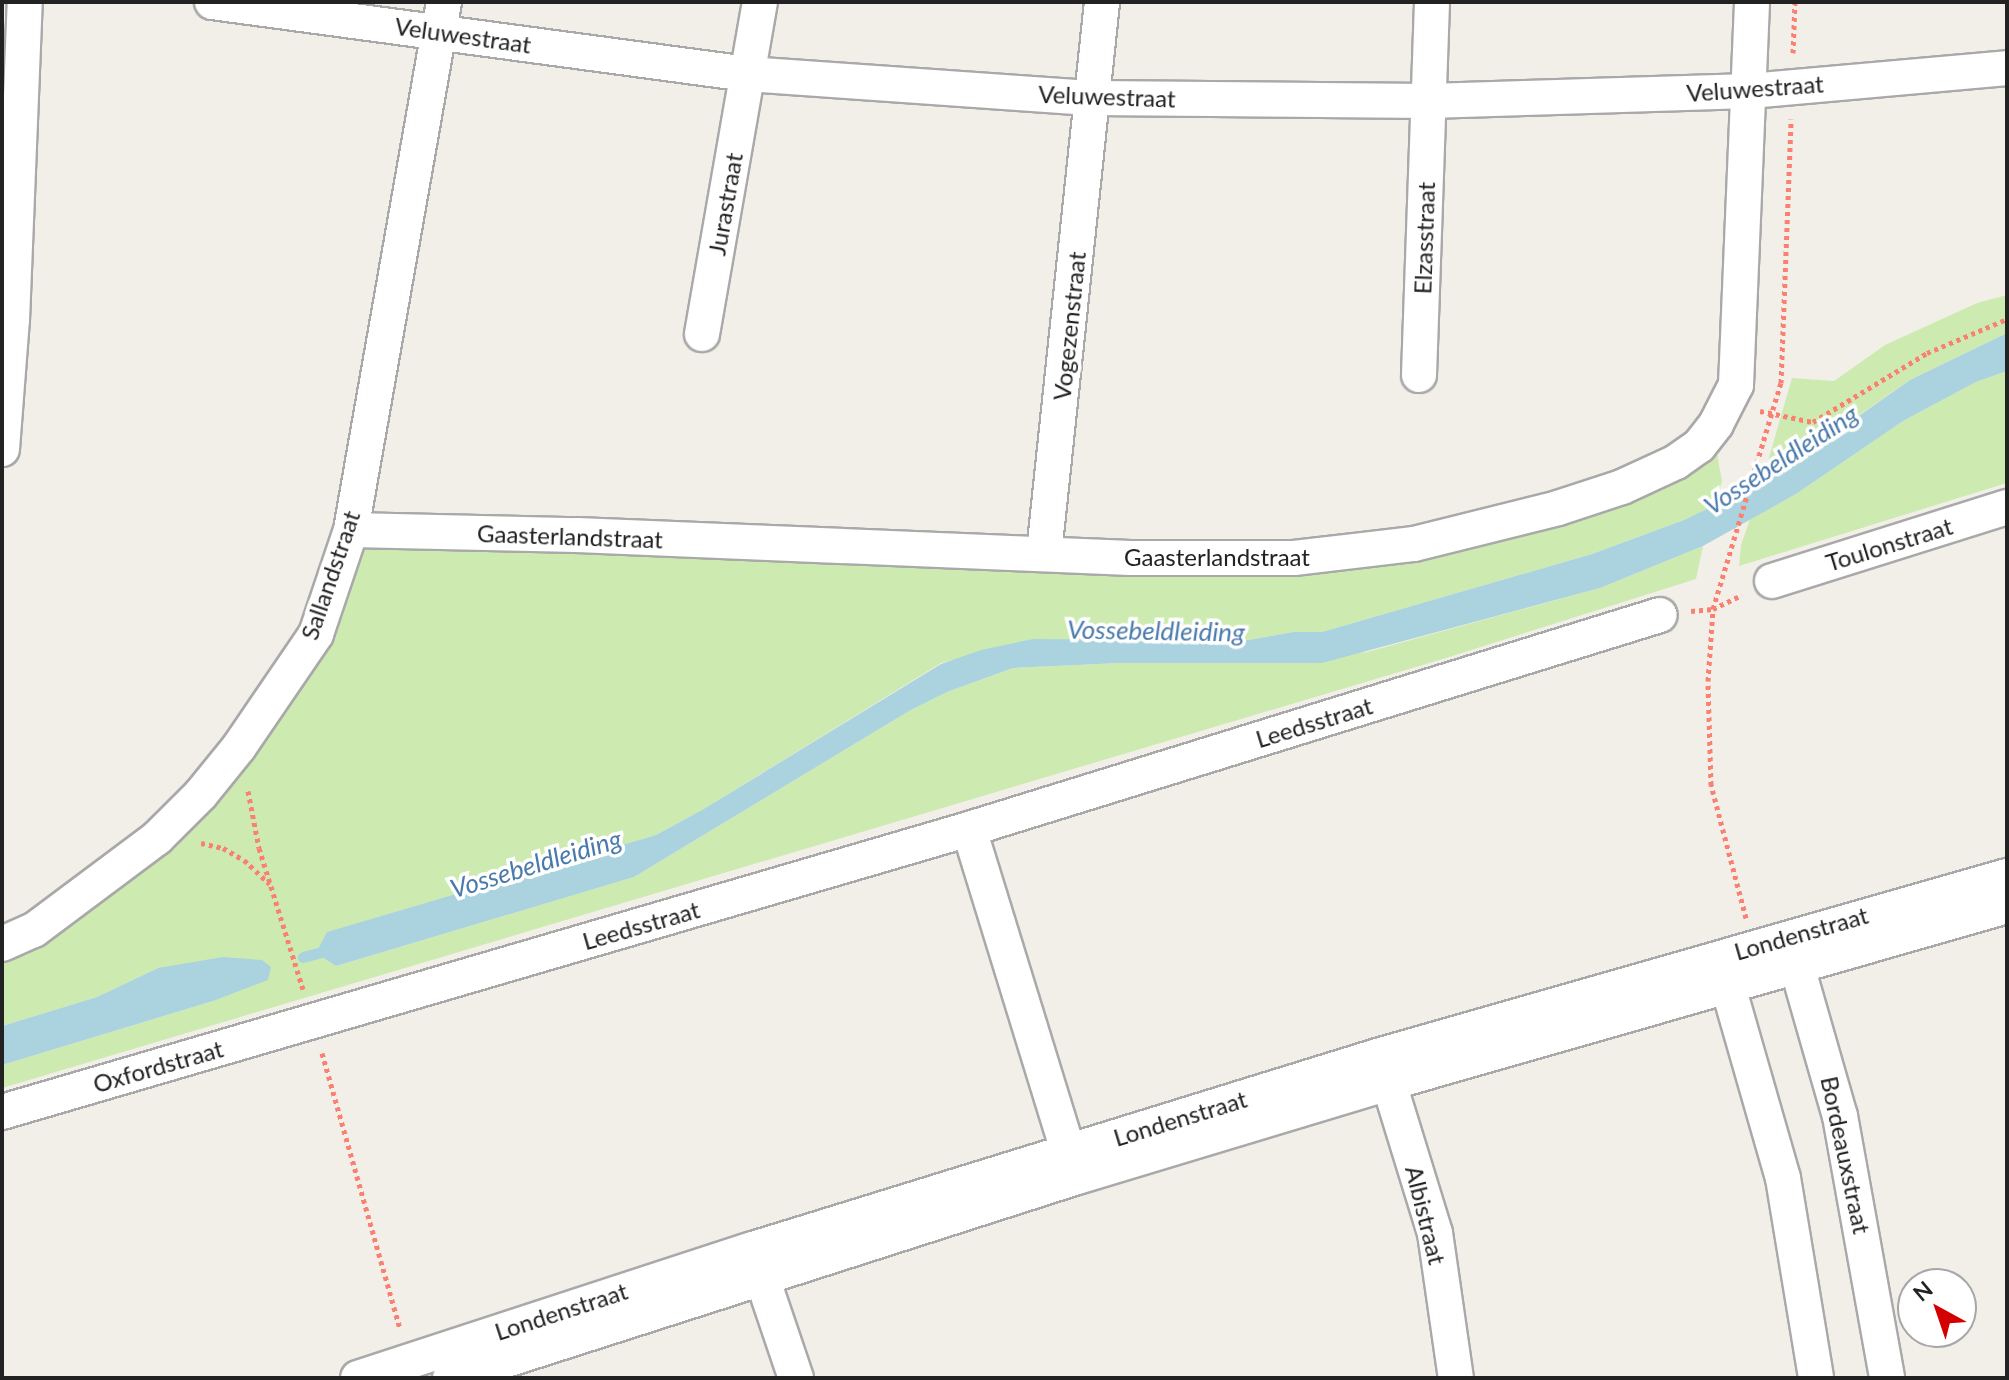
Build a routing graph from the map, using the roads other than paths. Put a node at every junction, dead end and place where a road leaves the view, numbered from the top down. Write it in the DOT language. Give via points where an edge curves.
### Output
graph roads {
  1 [pos="25,2"];
  2 [pos="212,2"];
  3 [pos="760,2"];
  4 [pos="1102,2"];
  5 [pos="1432,2"];
  6 [pos="1752,2"];
  7 [pos="441,17"];
  8 [pos="2007,68"];
  9 [pos="747,74"];
  10 [pos="1750,91"];
  11 [pos="1093,98"];
  12 [pos="1429,101"];
  13 [pos="702,334"];
  14 [pos="1419,375"];
  15 [pos="2,449"];
  16 [pos="2007,507"];
  17 [pos="351,530"];
  18 [pos="1044,553"];
  19 [pos="1772,581"];
  20 [pos="1660,615"];
  21 [pos="969,829"];
  22 [pos="2007,876"];
  23 [pos="2007,906"];
  24 [pos="2,944"];
  25 [pos="1792,950"];
  26 [pos="1723,970"];
  27 [pos="313,1020"];
  28 [pos="1385,1069"];
  29 [pos="2,1112"];
  30 [pos="1073,1165"];
  31 [pos="757,1264"];
  32 [pos="412,1369"];
  33 [pos="358,1378"];
  34 [pos="450,1378"];
  35 [pos="796,1378"];
  36 [pos="1456,1378"];
  37 [pos="1816,1378"];
  38 [pos="1887,1378"];
  1 -- 15 [label="street"];
  2 -- 7 [label="street, Veluwestraat"];
  3 -- 9 [label="street, Jurastraat"];
  4 -- 11 [label="street, Vogezenstraat"];
  5 -- 12 [label="street, Elzasstraat"];
  6 -- 10 [label="street, Gaasterlandstraat"];
  7 -- 9 [label="street, Veluwestraat"];
  7 -- 17 [label="street, Sallandstraat"];
  8 -- 10 [label="street, Veluwestraat"];
  9 -- 11 [label="street, Veluwestraat"];
  9 -- 13 [label="street, Jurastraat"];
  10 -- 12 [label="street, Veluwestraat"];
  10 -- 18 [label="street, Gaasterlandstraat" via="1736,385 1699,446 1676,462 1558,508 1346,555 1243,560"];
  11 -- 12 [label="street, Veluwestraat"];
  11 -- 18 [label="street, Vogezenstraat"];
  12 -- 14 [label="street, Elzasstraat"];
  16 -- 19 [label="street, Toulonstraat"];
  17 -- 18 [label="street, Gaasterlandstraat"];
  17 -- 24 [label="street, Sallandstraat" via="316,634 201,794 157,838 34,930"];
  20 -- 21 [label="street, Leedsstraat"];
  21 -- 27 [label="street, Leedsstraat"];
  21 -- 30 [label="street"];
  22 -- 25 [label="street, Londenstraat"];
  23 -- 25 [label="street, Londenstraat"];
  25 -- 26 [label="street, Londenstraat"];
  25 -- 38 [label="street, Bordeauxstraat" via="1840,1116"];
  26 -- 28 [label="street, Londenstraat"];
  26 -- 37 [label="street" via="1783,1178"];
  27 -- 29 [label="street, Oxfordstraat"];
  28 -- 30 [label="street, Londenstraat"];
  28 -- 36 [label="street, Albistraat" via="1435,1233"];
  30 -- 31 [label="street, Londenstraat"];
  31 -- 32 [label="street, Londenstraat"];
  31 -- 34 [label="street, Londenstraat"];
  31 -- 35 [label="street"];
  32 -- 33 [label="street, Londenstraat"];
}
